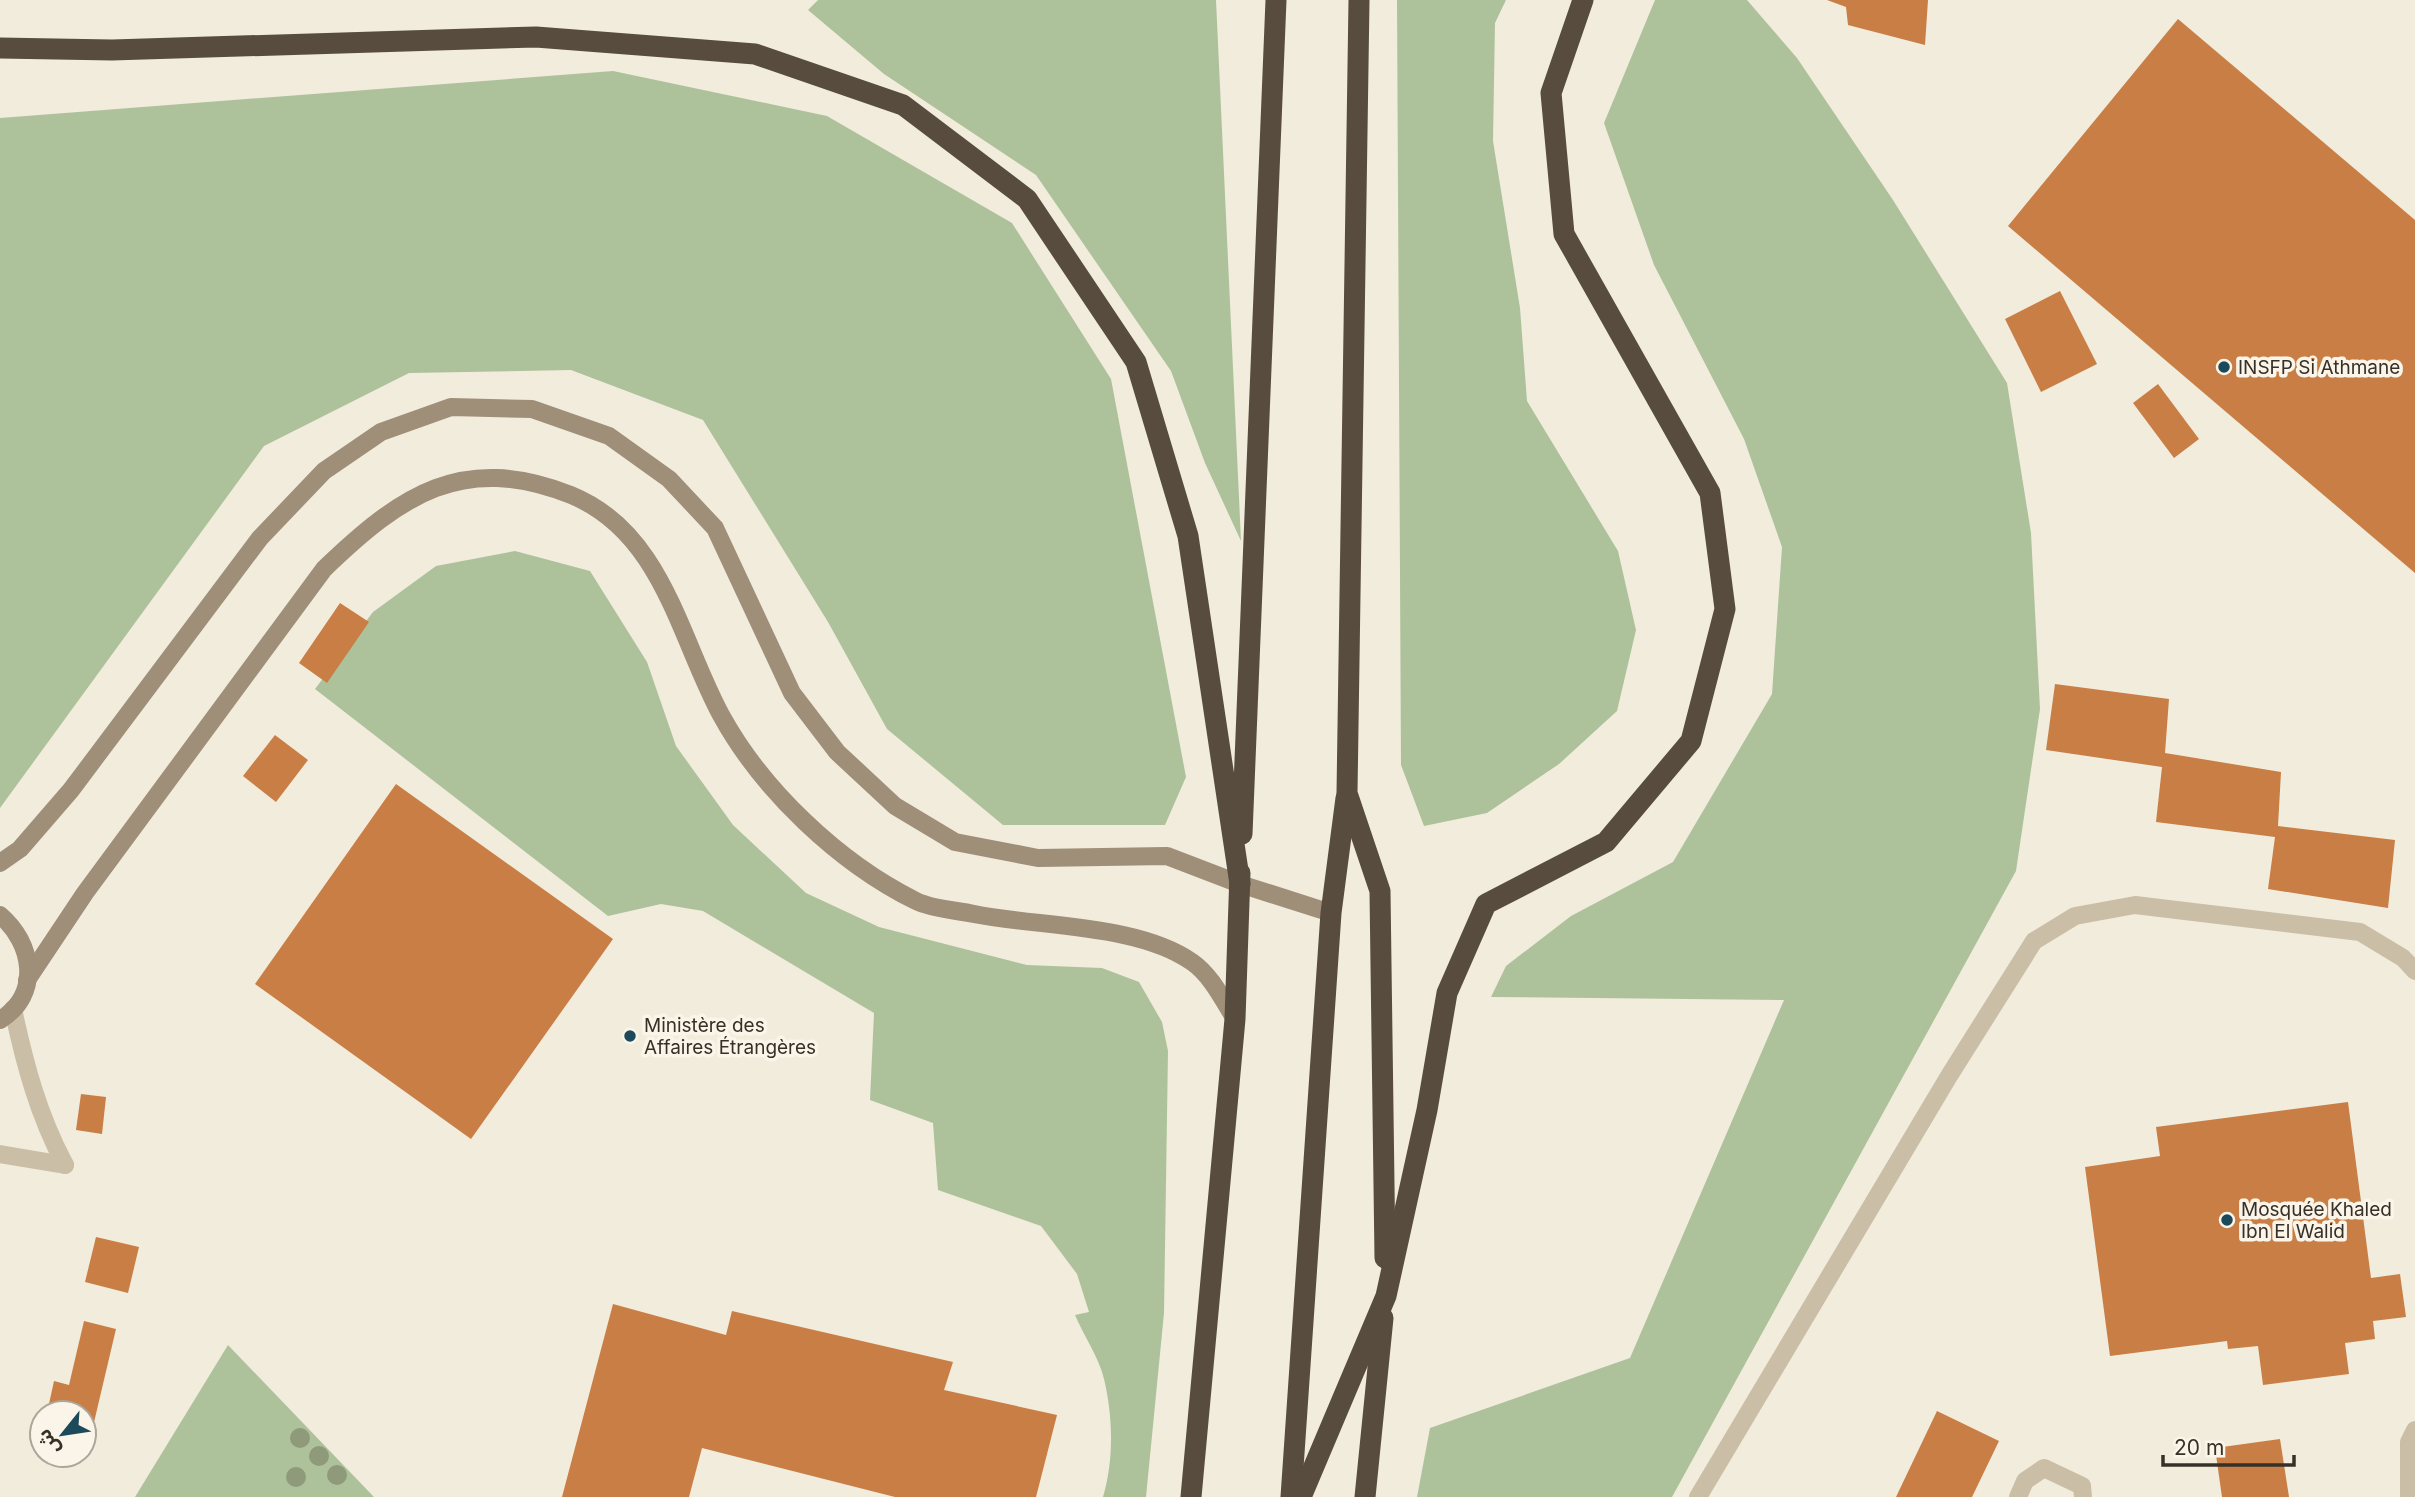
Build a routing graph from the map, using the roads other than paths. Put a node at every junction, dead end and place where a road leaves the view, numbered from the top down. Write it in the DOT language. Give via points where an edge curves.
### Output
graph roads {
  1 [pos="1276,0"];
  2 [pos="1359,0"];
  3 [pos="1583,0"];
  4 [pos="0,48"];
  5 [pos="1347,793"];
  6 [pos="0,863"];
  7 [pos="1240,884"];
  8 [pos="1331,913"];
  9 [pos="0,915"];
  10 [pos="2415,971"];
  11 [pos="27,980"];
  12 [pos="1235,1019"];
  13 [pos="5,1020"];
  14 [pos="0,1154"];
  15 [pos="1385,1296"];
  16 [pos="2415,1430"];
  17 [pos="1191,1497"];
  18 [pos="1291,1497"];
  19 [pos="1301,1497"];
  20 [pos="1365,1497"];
  21 [pos="1699,1497"];
  22 [pos="2018,1497"];
  23 [pos="2083,1497"];
  24 [pos="2409,1497"];
  1 -- 7 [label="highway"];
  2 -- 5 [label="highway"];
  3 -- 15 [label="highway" via="1551,93 1564,234 1710,493 1725,610 1691,741 1606,842 1486,904 1447,993 1427,1110"];
  4 -- 7 [label="highway" via="112,50 536,37 755,54 903,105 1027,199 1136,362 1188,536"];
  5 -- 8 [label="highway"];
  5 -- 15 [label="highway" via="1380,891"];
  6 -- 7 [label="street" via="20,849 71,790 260,538 324,471 381,432 451,407 531,408 609,436 669,479 715,528 792,693 837,752 895,806 955,842 1038,858 1167,856"];
  7 -- 8 [label="street"];
  7 -- 12 [label="highway"];
  8 -- 18 [label="highway"];
  9 -- 11 [label="street" via="23,942"];
  10 -- 21 [label="street" via="2403,958 2360,932 2135,905 2075,915 2034,941 1948,1076"];
  11 -- 12 [label="street" via="85,893 324,569 369,526 411,499 463,478 514,477 574,496 622,527 658,574 721,715 759,770 808,827 918,903 1145,939 1194,963"];
  11 -- 13 [label="street"];
  12 -- 17 [label="highway"];
  13 -- 14 [label="street" via="44,1126 65,1165"];
  15 -- 19 [label="highway"];
  15 -- 20 [label="highway"];
  16 -- 24 [label="street" via="2409,1442"];
  22 -- 23 [label="street" via="2025,1481 2044,1468 2082,1486"];
}
